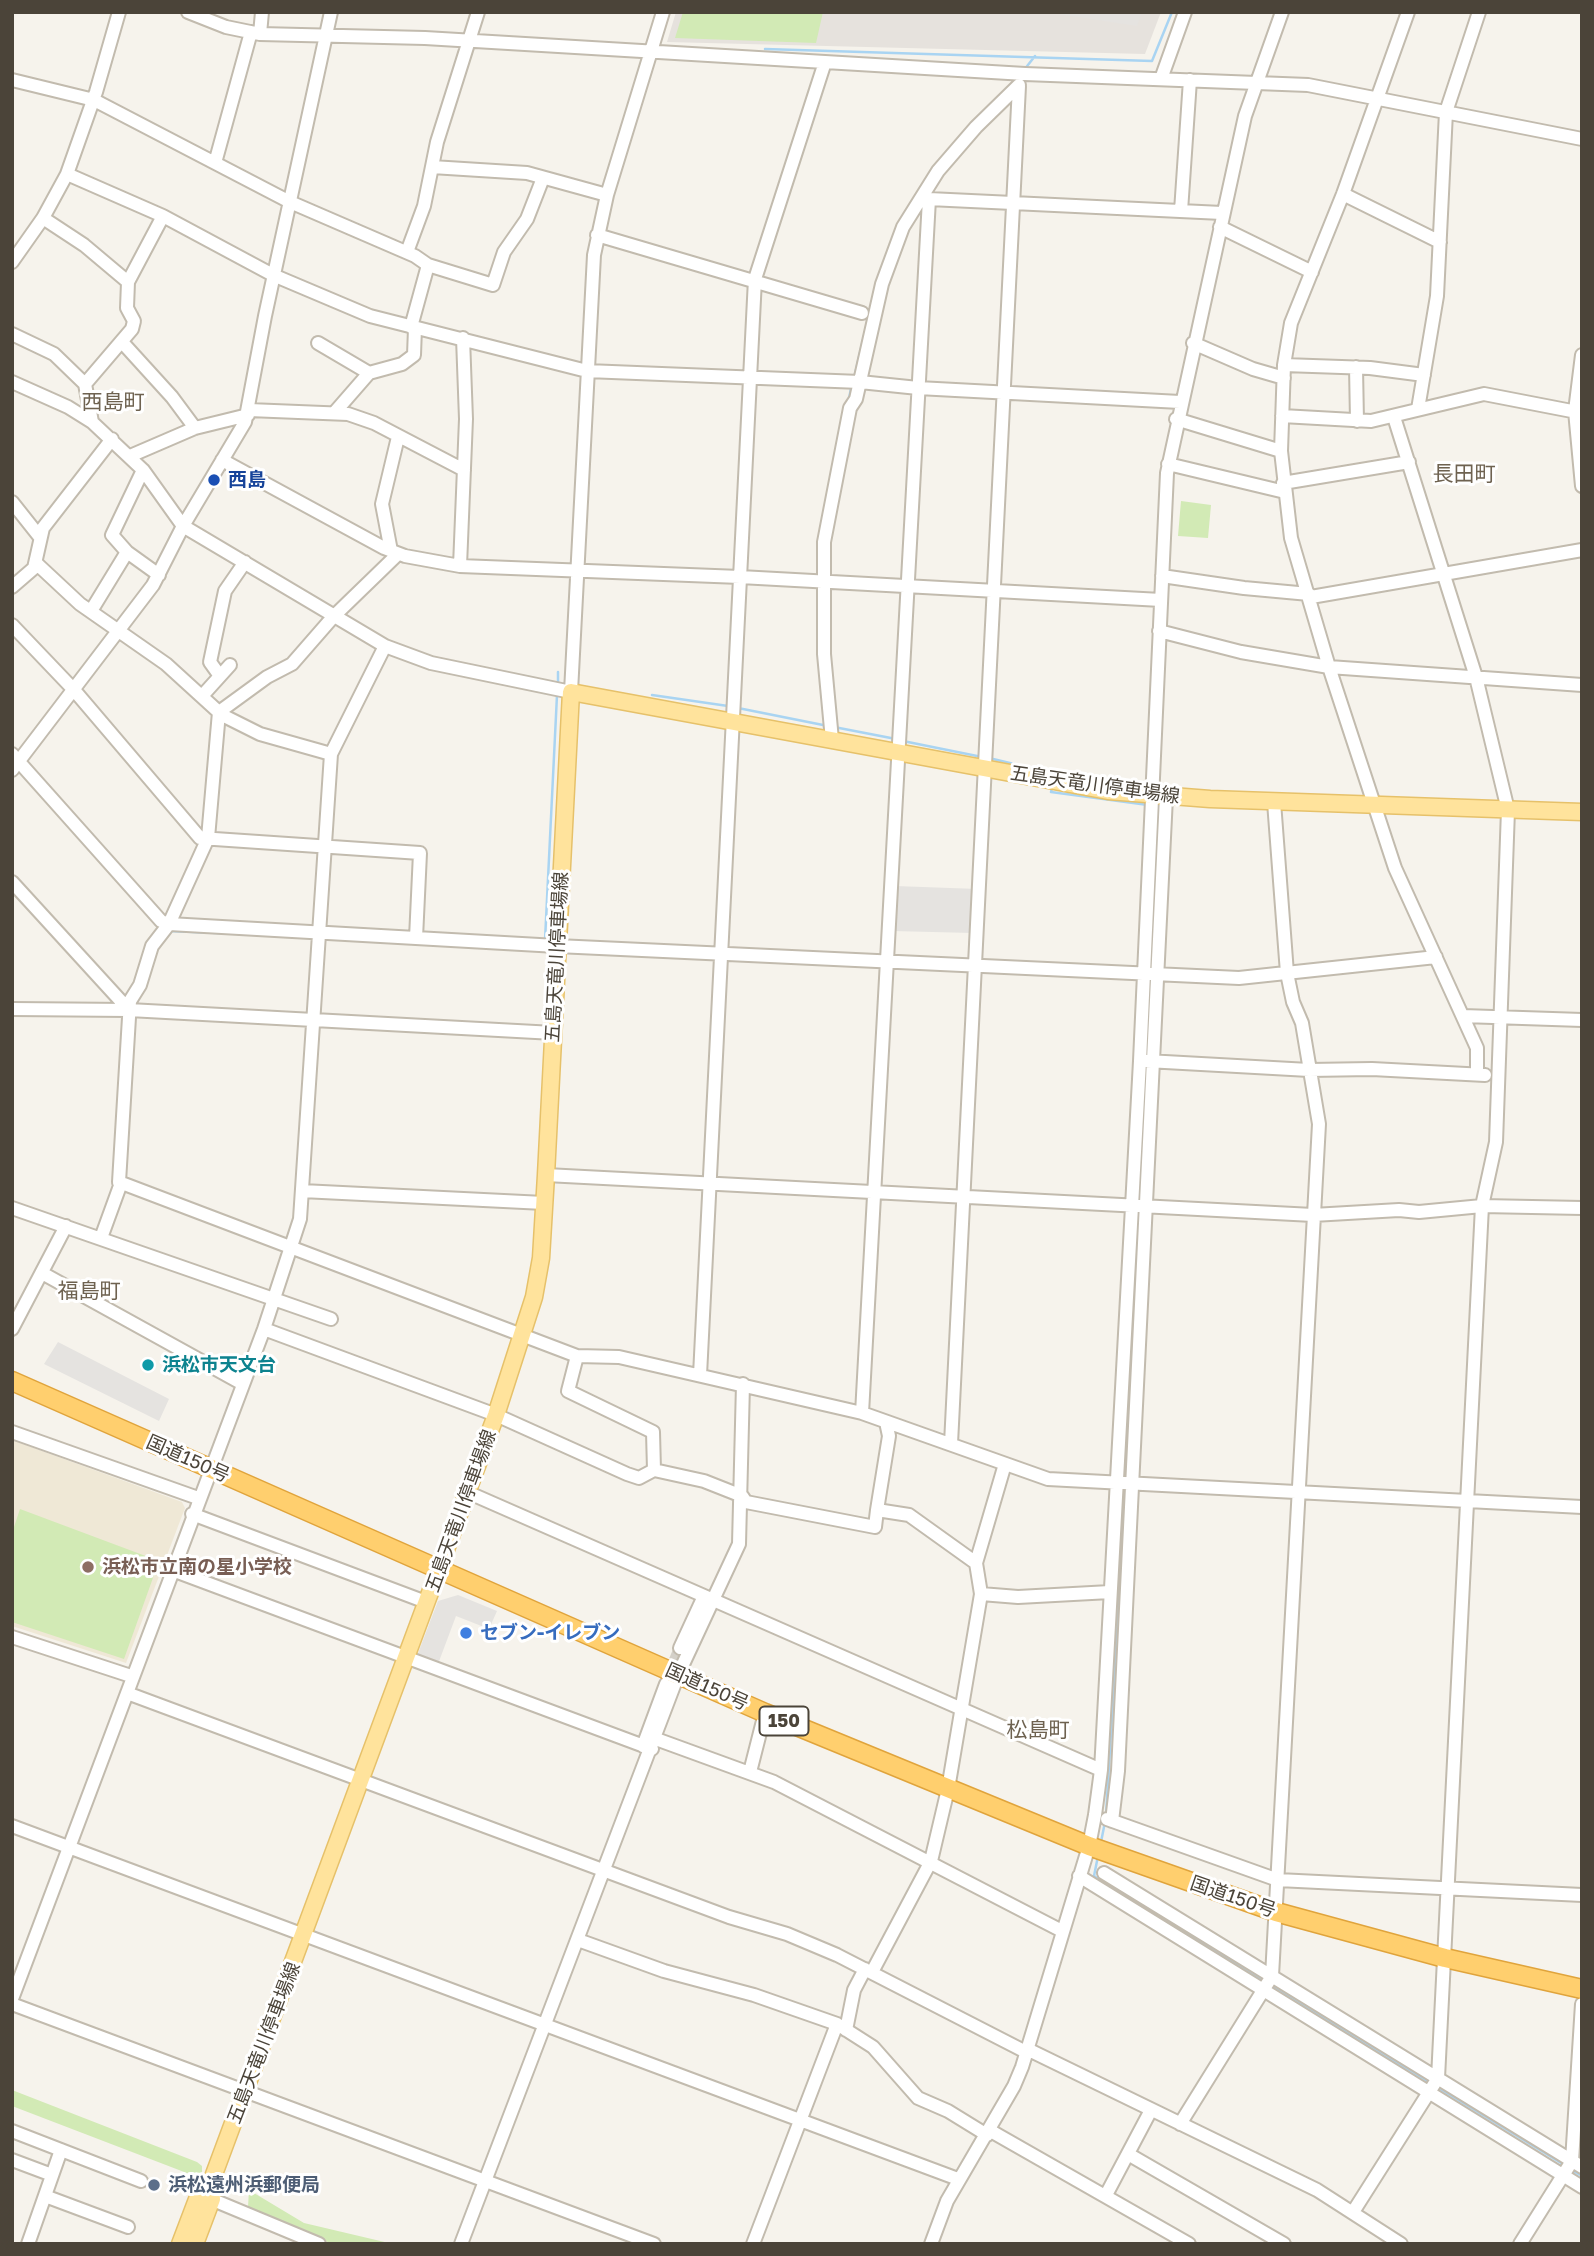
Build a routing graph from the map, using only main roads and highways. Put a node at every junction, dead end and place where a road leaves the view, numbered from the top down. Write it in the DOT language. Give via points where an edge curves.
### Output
graph roads {
  1 [pos="1582,812"];
  2 [pos="12,1381"];
  3 [pos="438,1570"];
  4 [pos="1582,1989"];
  5 [pos="207,2193"];
  6 [pos="180,2244"];
  7 [pos="195,2244"];
  1 -- 3 [label="main road, 五島天竜川停車場線" via="1159,796 984,769 571,692 541,1258 524,1335"];
  2 -- 3 [label="highway, 国道150号 / 150"];
  3 -- 4 [label="highway, 国道150号 / 150" via="672,1679 1089,1846 1276,1912"];
  3 -- 5 [label="main road, 五島天竜川停車場線"];
  5 -- 6 [label="main road, 五島天竜川停車場線"];
  5 -- 7 [label="main road, 五島天竜川停車場線"];
}
